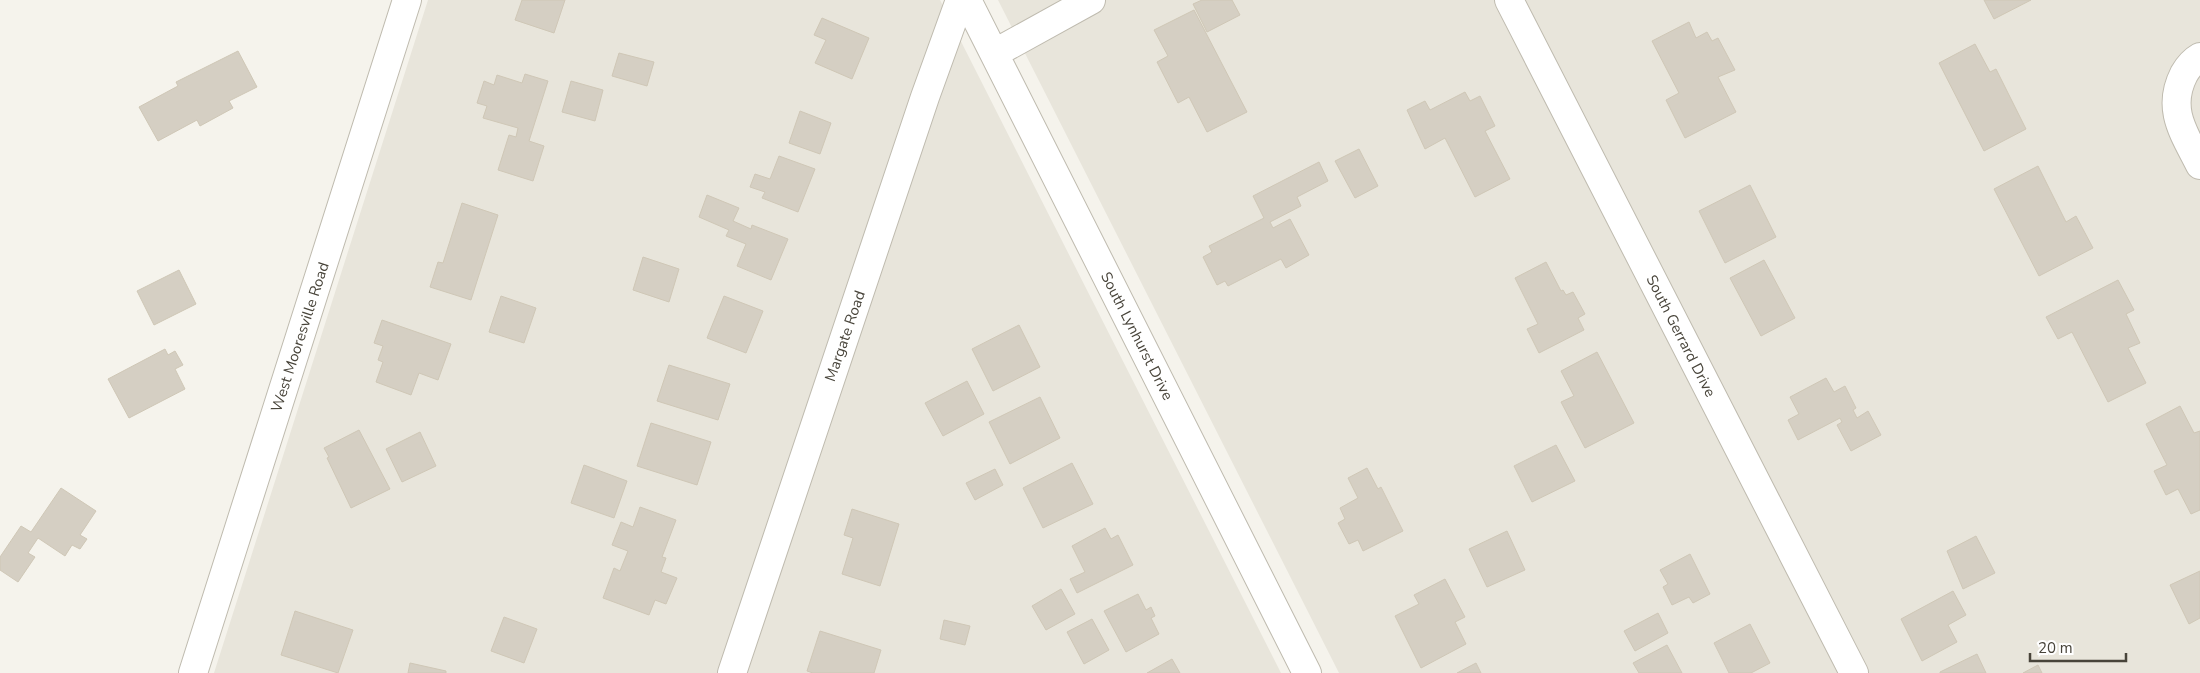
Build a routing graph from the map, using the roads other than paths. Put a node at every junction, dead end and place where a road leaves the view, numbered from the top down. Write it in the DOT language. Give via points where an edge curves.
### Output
graph roads {
  1 [pos="407,0"];
  2 [pos="960,0"];
  3 [pos="966,0"];
  4 [pos="1091,0"];
  5 [pos="1509,0"];
  6 [pos="994,53"];
  7 [pos="2200,56"];
  8 [pos="2200,165"];
  9 [pos="193,673"];
  10 [pos="732,673"];
  11 [pos="1308,673"];
  12 [pos="1854,673"];
  1 -- 9 [label="street, West Mooresville Road"];
  2 -- 10 [label="street, Margate Road"];
  3 -- 6 [label="street, South Lynhurst Drive"];
  4 -- 6 [label="street"];
  5 -- 12 [label="street, South Gerrard Drive"];
  6 -- 11 [label="street, South Lynhurst Drive"];
  7 -- 8 [label="street" via="2180,80 2176,95 2179,124"];
}
